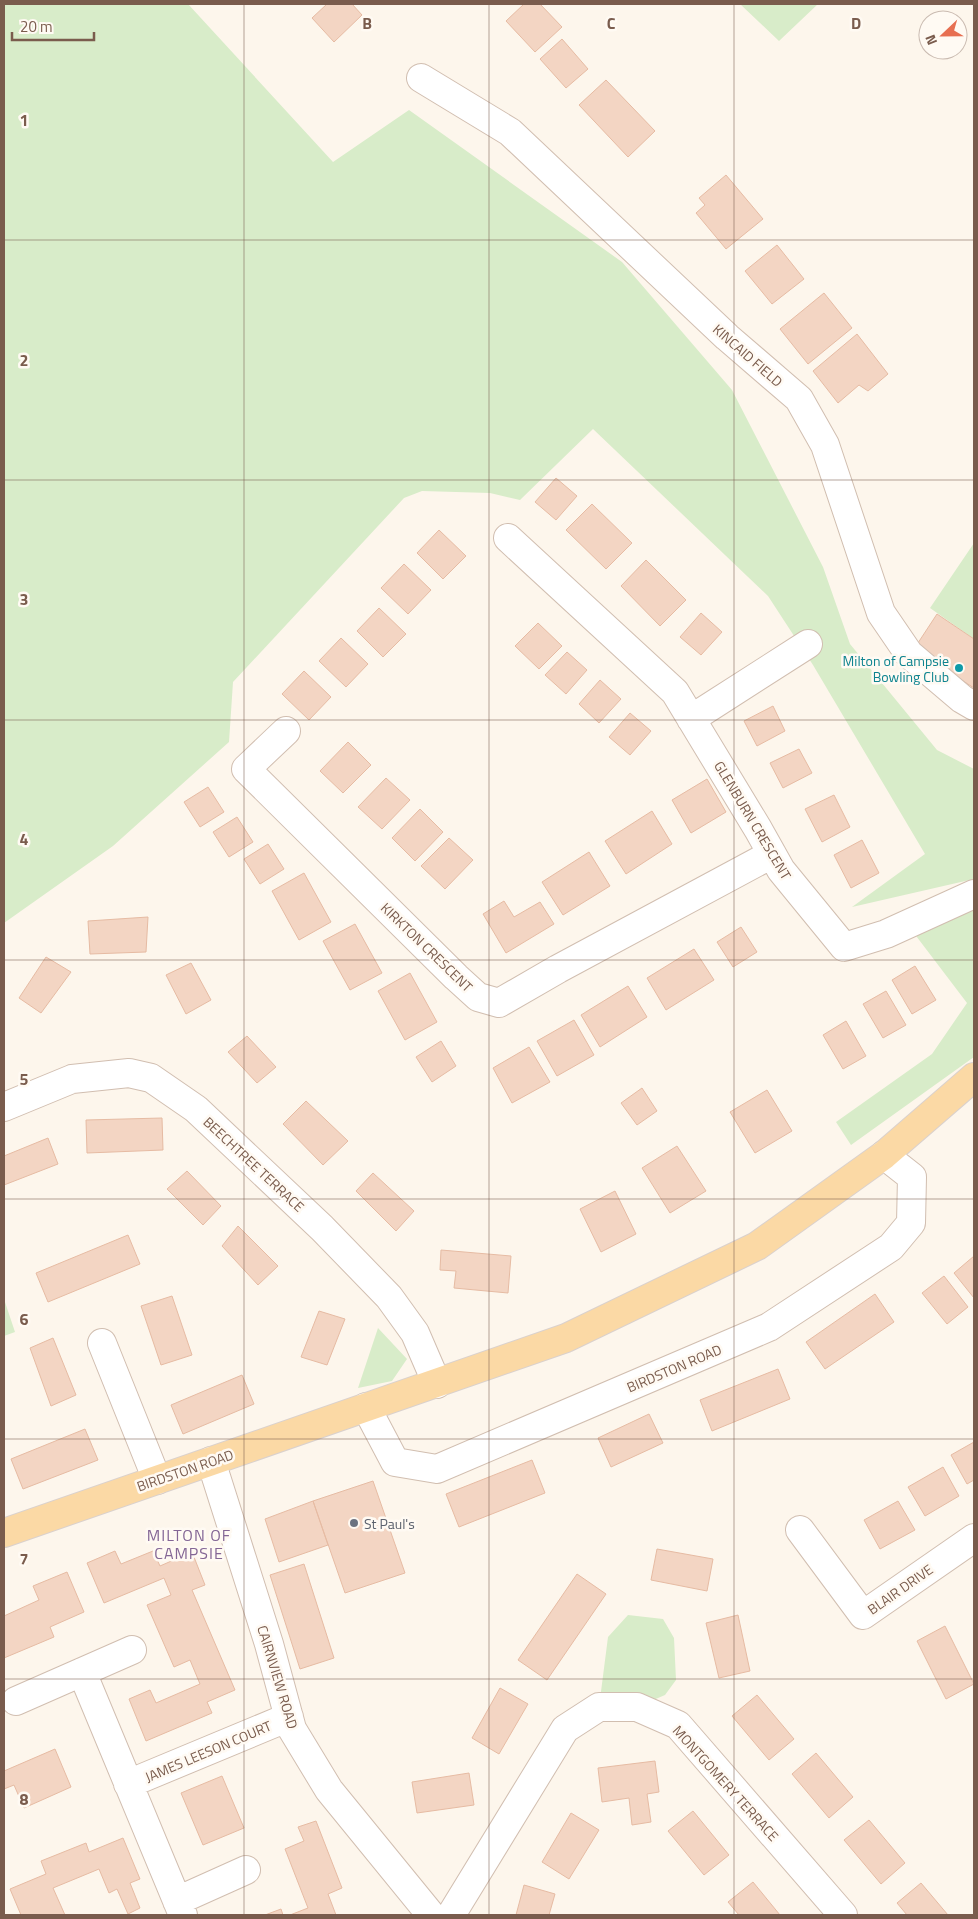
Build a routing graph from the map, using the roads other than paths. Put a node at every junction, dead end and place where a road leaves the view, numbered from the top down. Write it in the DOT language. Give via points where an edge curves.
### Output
graph roads {
  1 [pos="421,78"];
  2 [pos="508,538"];
  3 [pos="808,644"];
  4 [pos="974,706"];
  5 [pos="691,719"];
  6 [pos="286,731"];
  7 [pos="772,854"];
  8 [pos="974,894"];
  9 [pos="974,1077"];
  10 [pos="4,1107"];
  11 [pos="884,1155"];
  12 [pos="102,1343"];
  13 [pos="437,1384"];
  14 [pos="366,1407"];
  15 [pos="211,1461"];
  16 [pos="157,1480"];
  17 [pos="800,1530"];
  18 [pos="4,1533"];
  19 [pos="974,1538"];
  20 [pos="132,1650"];
  21 [pos="82,1672"];
  22 [pos="16,1701"];
  23 [pos="288,1717"];
  24 [pos="128,1784"];
  25 [pos="246,1870"];
  26 [pos="180,1908"];
  27 [pos="431,1915"];
  28 [pos="451,1915"];
  29 [pos="843,1915"];
  1 -- 4 [label="street, KINCAID FIELD" via="510,132 728,337 799,399 825,444 881,613 910,654"];
  2 -- 5 [label="street, GLENBURN CRESCENT" via="675,692"];
  3 -- 5 [label="street"];
  5 -- 7 [label="street, GLENBURN CRESCENT"];
  6 -- 7 [label="street, KIRKTON CRESCENT" via="246,769 456,977 478,997 499,1003"];
  7 -- 8 [label="street, GLENBURN CRESCENT" via="781,870 844,947 886,934"];
  9 -- 11 [label="main road, BIRDSTON ROAD"];
  10 -- 13 [label="street, BEECHTREE TERRACE" via="72,1079 129,1073 151,1078 196,1109 322,1228 389,1297 415,1333"];
  11 -- 13 [label="main road, BIRDSTON ROAD" via="757,1246 566,1338"];
  11 -- 14 [label="street, BIRDSTON ROAD" via="912,1177 911,1223 891,1248 768,1327 437,1469 395,1462"];
  12 -- 16 [label="street"];
  13 -- 14 [label="main road, BIRDSTON ROAD"];
  14 -- 15 [label="main road, BIRDSTON ROAD"];
  15 -- 16 [label="main road, BIRDSTON ROAD"];
  15 -- 23 [label="street, CAIRNVIEW ROAD" via="269,1644"];
  16 -- 18 [label="main road, BIRDSTON ROAD"];
  17 -- 19 [label="street, BLAIR DRIVE" via="862,1615"];
  20 -- 21 [label="street"];
  21 -- 22 [label="street"];
  21 -- 24 [label="street, JAMES LEESON COURT"];
  23 -- 24 [label="street, JAMES LEESON COURT"];
  23 -- 27 [label="street, CAIRNVIEW ROAD" via="292,1729 330,1790"];
  24 -- 26 [label="street, JAMES LEESON COURT"];
  25 -- 26 [label="street, JAMES LEESON COURT"];
  28 -- 29 [label="street, MONTGOMERY TERRACE" via="565,1729 599,1707 637,1706 678,1725"];
}
